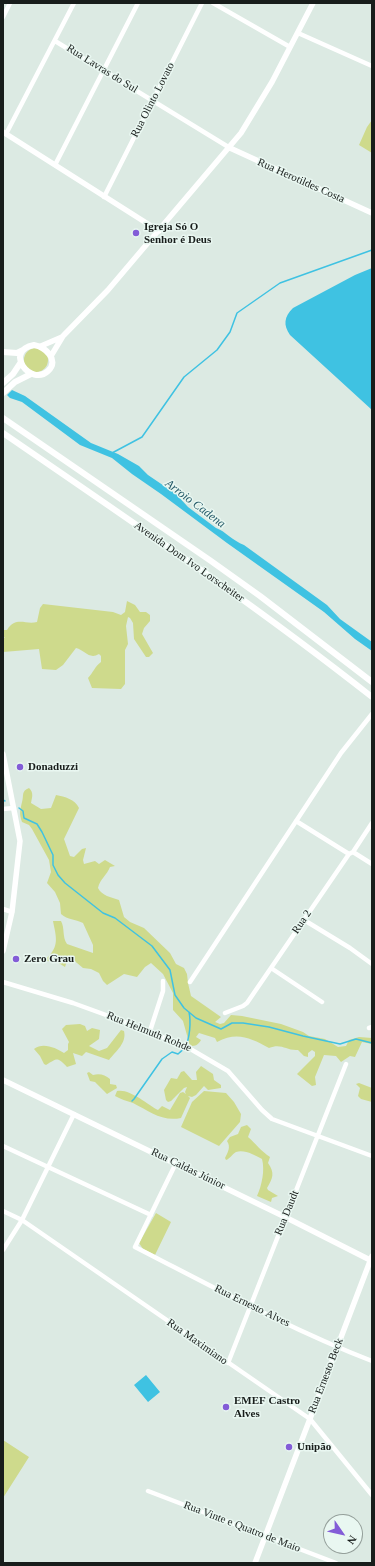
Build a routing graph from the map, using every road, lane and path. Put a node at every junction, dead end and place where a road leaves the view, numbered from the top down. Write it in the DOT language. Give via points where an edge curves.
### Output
graph roads {
  1 [pos="10,3"];
  2 [pos="74,3"];
  3 [pos="138,3"];
  4 [pos="202,3"];
  5 [pos="213,3"];
  6 [pos="313,3"];
  7 [pos="3,17"];
  8 [pos="298,33"];
  9 [pos="56,41"];
  10 [pos="290,47"];
  11 [pos="372,66"];
  12 [pos="104,70"];
  13 [pos="153,101"];
  14 [pos="5,133"];
  15 [pos="230,148"];
  16 [pos="55,165"];
  17 [pos="104,196"];
  18 [pos="372,213"];
  19 [pos="159,231"];
  20 [pos="63,336"];
  21 [pos="41,346"];
  22 [pos="23,350"];
  23 [pos="3,352"];
  24 [pos="51,356"];
  25 [pos="21,362"];
  26 [pos="31,374"];
  27 [pos="3,384"];
  28 [pos="3,393"];
  29 [pos="3,418"];
  30 [pos="3,433"];
  31 [pos="372,682"];
  32 [pos="372,697"];
  33 [pos="372,714"];
  34 [pos="3,754"];
  35 [pos="14,808"];
  36 [pos="3,809"];
  37 [pos="296,821"];
  38 [pos="372,823"];
  39 [pos="351,853"];
  40 [pos="372,864"];
  41 [pos="3,909"];
  42 [pos="12,912"];
  43 [pos="304,920"];
  44 [pos="3,951"];
  45 [pos="372,964"];
  46 [pos="271,968"];
  47 [pos="162,981"];
  48 [pos="3,982"];
  49 [pos="190,982"];
  50 [pos="322,1002"];
  51 [pos="225,1013"];
  52 [pos="150,1031"];
  53 [pos="346,1064"];
  54 [pos="3,1080"];
  55 [pos="74,1114"];
  56 [pos="318,1136"];
  57 [pos="3,1146"];
  58 [pos="372,1156"];
  59 [pos="176,1163"];
  60 [pos="48,1167"];
  61 [pos="3,1211"];
  62 [pos="150,1214"];
  63 [pos="285,1217"];
  64 [pos="22,1220"];
  65 [pos="3,1250"];
  66 [pos="371,1259"];
  67 [pos="250,1306"];
  68 [pos="337,1347"];
  69 [pos="372,1361"];
  70 [pos="228,1363"];
  71 [pos="310,1419"];
  72 [pos="148,1491"];
  73 [pos="372,1495"];
  74 [pos="265,1536"];
  75 [pos="255,1563"];
  76 [pos="336,1563"];
  1 -- 7 [label="street"];
  2 -- 9 [label="street"];
  3 -- 12 [label="street"];
  4 -- 13 [label="street, Rua Olinto Lovato"];
  5 -- 10 [label="street"];
  6 -- 8 [label="street"];
  8 -- 10 [label="street"];
  8 -- 11 [label="street"];
  9 -- 12 [label="street, Rua Lavras do Sul"];
  9 -- 14 [label="street"];
  10 -- 15 [label="street" via="254,114"];
  12 -- 13 [label="street, Rua Lavras do Sul"];
  12 -- 16 [label="street"];
  13 -- 15 [label="street, Rua Lavras do Sul"];
  13 -- 17 [label="street, Rua Olinto Lovato"];
  14 -- 16 [label="street"];
  15 -- 18 [label="street, Rua Herotildes Costa"];
  15 -- 19 [label="street"];
  16 -- 17 [label="street"];
  17 -- 19 [label="street"];
  19 -- 20 [label="street" via="108,290"];
  20 -- 21 [label="street"];
  20 -- 24 [label="street"];
  21 -- 22 [label="main road" via="28,346"];
  21 -- 24 [label="main road"];
  22 -- 23 [label="main road" via="16,353"];
  22 -- 25 [label="main road"];
  24 -- 26 [label="main road" via="52,365 48,372 40,375"];
  25 -- 26 [label="main road" via="24,369"];
  25 -- 27 [label="main road"];
  26 -- 28 [label="main road" via="15,382"];
  29 -- 31 [label="main road, Avenida Dom Ivo Lorscheiter" via="260,596"];
  30 -- 32 [label="main road, Avenida Dom Ivo Lorscheiter" via="203,571 305,644"];
  33 -- 37 [label="street" via="341,753"];
  34 -- 35 [label="street"];
  35 -- 36 [label="street"];
  35 -- 42 [label="street" via="20,841"];
  37 -- 39 [label="street"];
  37 -- 49 [label="street"];
  38 -- 39 [label="street, Rua 2"];
  39 -- 40 [label="street"];
  39 -- 43 [label="street, Rua 2"];
  41 -- 42 [label="street"];
  42 -- 44 [label="street"];
  43 -- 45 [label="street"];
  43 -- 46 [label="street, Rua 2"];
  46 -- 50 [label="street"];
  46 -- 51 [label="street, Rua 2" via="248,1003"];
  47 -- 52 [label="street" via="163,991"];
  48 -- 52 [label="street, Rua Helmuth Rohde" via="73,1003"];
  52 -- 56 [label="street, Rua Helmuth Rohde" via="187,1046 228,1071 272,1119"];
  53 -- 56 [label="street, Rua Daudt"];
  54 -- 55 [label="street, Rua Caldas Júnior"];
  55 -- 59 [label="street, Rua Caldas Júnior"];
  55 -- 60 [label="street"];
  56 -- 58 [label="street, Rua Helmuth Rohde"];
  56 -- 63 [label="street, Rua Daudt"];
  57 -- 60 [label="street"];
  59 -- 62 [label="street"];
  59 -- 63 [label="street, Rua Caldas Júnior"];
  60 -- 62 [label="street"];
  60 -- 64 [label="street"];
  61 -- 64 [label="street, Rua Maximiano"];
  62 -- 67 [label="street, Rua Ernesto Alves" via="135,1247"];
  63 -- 66 [label="street, Rua Caldas Júnior"];
  63 -- 67 [label="street, Rua Daudt"];
  64 -- 65 [label="street"];
  64 -- 70 [label="street, Rua Maximiano"];
  66 -- 68 [label="street, Rua Ernesto Beck"];
  67 -- 68 [label="street, Rua Ernesto Alves"];
  67 -- 70 [label="street, Rua Daudt"];
  68 -- 69 [label="street, Rua Ernesto Alves"];
  68 -- 71 [label="street, Rua Ernesto Beck"];
  70 -- 71 [label="street, Rua Maximiano"];
  71 -- 73 [label="street, Rua Maximiano"];
  71 -- 74 [label="street, Rua Ernesto Beck"];
  72 -- 74 [label="street, Rua Vinte e Quatro de Maio"];
  74 -- 75 [label="street, Rua Ernesto Beck"];
  74 -- 76 [label="street, Rua Vinte e Quatro de Maio"];
}
